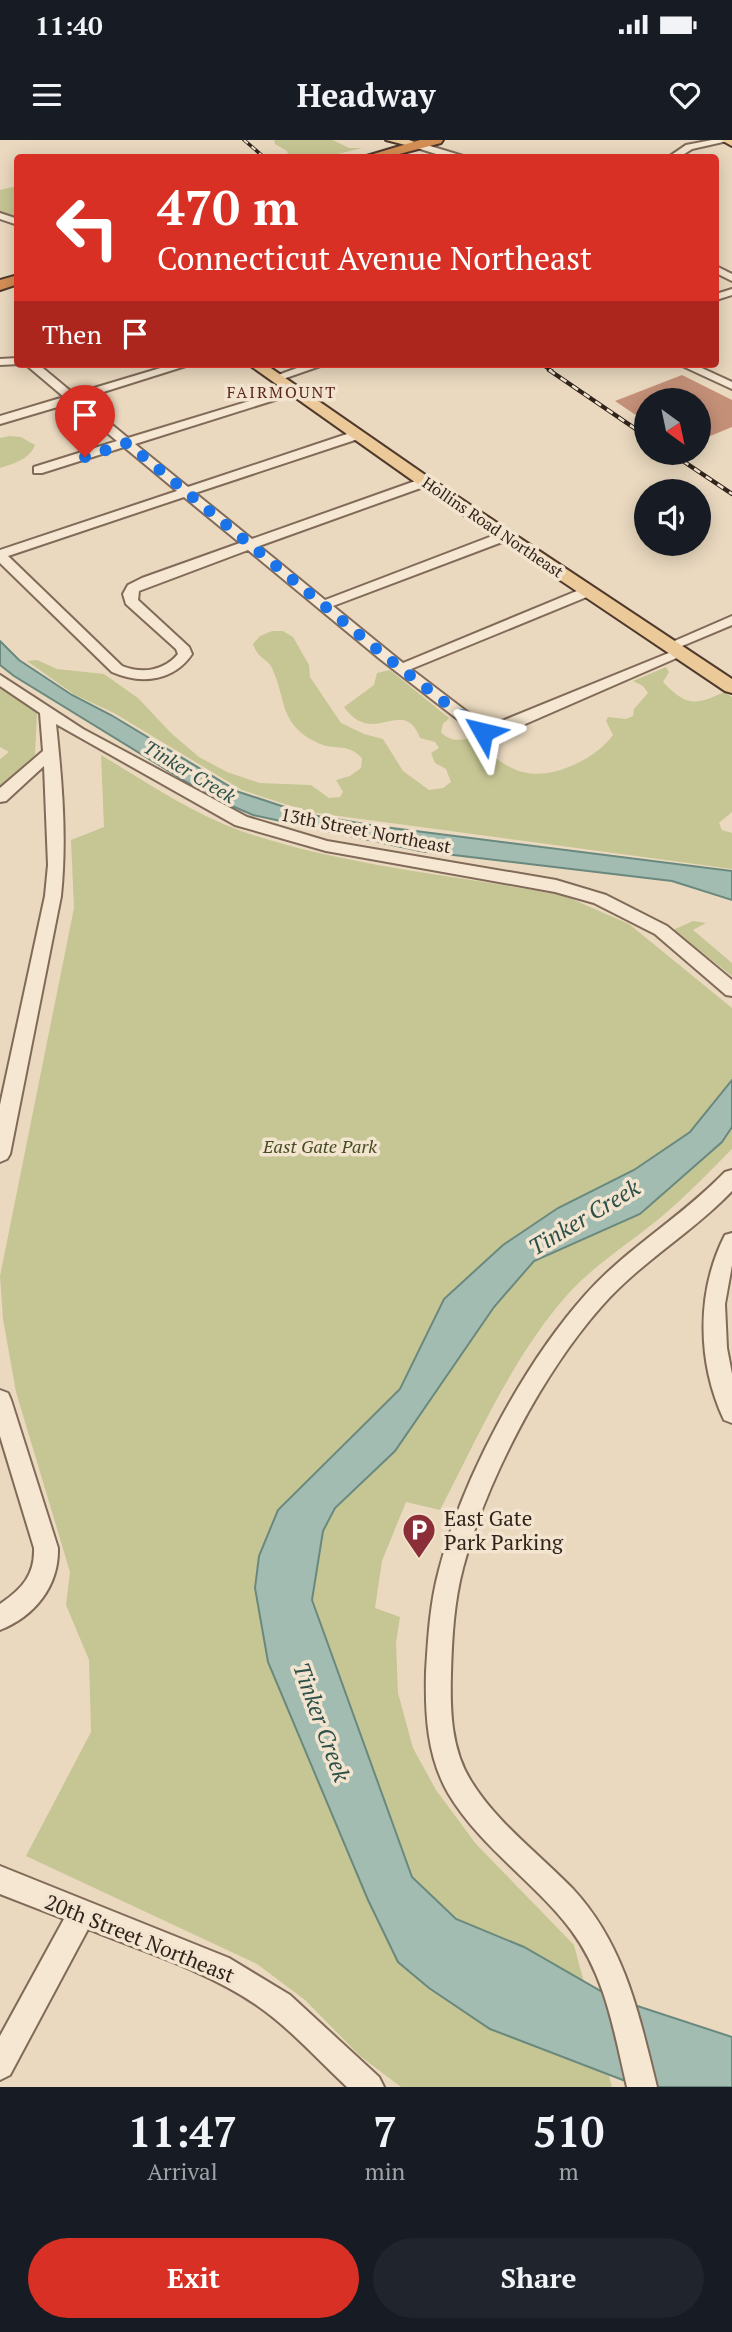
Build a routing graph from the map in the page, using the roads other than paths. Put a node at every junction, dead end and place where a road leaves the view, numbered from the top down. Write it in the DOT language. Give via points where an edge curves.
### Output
graph roads {
  1 [pos="436,140"];
  2 [pos="727,140"];
  3 [pos="406,141"];
  4 [pos="732,143"];
  5 [pos="354,154"];
  6 [pos="375,154"];
  7 [pos="447,154"];
  8 [pos="678,154"];
  9 [pos="36,368"];
  10 [pos="174,368"];
  11 [pos="261,368"];
  12 [pos="307,368"];
  13 [pos="693,368"];
  14 [pos="275,378"];
  15 [pos="732,386"];
  16 [pos="293,391"];
  17 [pos="74,398"];
  18 [pos="0,420"];
  19 [pos="357,435"];
  20 [pos="127,443"];
  21 [pos="38,471"];
  22 [pos="425,482"];
  23 [pos="187,492"];
  24 [pos="505,536"];
  25 [pos="251,545"];
  26 [pos="0,555"];
  27 [pos="589,592"];
  28 [pos="324,605"];
  29 [pos="732,621"];
  30 [pos="676,649"];
  31 [pos="402,668"];
  32 [pos="0,679"];
  33 [pos="732,687"];
  34 [pos="47,712"];
  35 [pos="51,752"];
  36 [pos="0,797"];
  37 [pos="732,990"];
  38 [pos="0,1154"];
  39 [pos="732,1178"];
  40 [pos="732,1241"];
  41 [pos="0,1400"];
  42 [pos="732,1413"];
  43 [pos="0,1618"];
  44 [pos="0,1880"];
  45 [pos="82,1913"];
  46 [pos="0,2065"];
  47 [pos="369,2087"];
  48 [pos="642,2087"];
  1 -- 3 [label="highway"];
  2 -- 4 [label="main road"];
  2 -- 8 [label="street" via="689,147"];
  3 -- 5 [label="highway"];
  3 -- 6 [label="highway"];
  3 -- 7 [label="street"];
  9 -- 17 [label="street"];
  10 -- 17 [label="street"];
  11 -- 14 [label="main road, Hollins Road Northeast"];
  12 -- 14 [label="street"];
  13 -- 15 [label="street"];
  14 -- 16 [label="main road, Hollins Road Northeast"];
  16 -- 19 [label="main road, Hollins Road Northeast"];
  16 -- 20 [label="street"];
  17 -- 18 [label="street"];
  17 -- 20 [label="street"];
  19 -- 22 [label="main road, Hollins Road Northeast"];
  19 -- 23 [label="street"];
  20 -- 21 [label="street"];
  20 -- 23 [label="street"];
  22 -- 24 [label="main road, Hollins Road Northeast"];
  22 -- 25 [label="street"];
  23 -- 25 [label="street"];
  23 -- 26 [label="street"];
  24 -- 27 [label="main road, Hollins Road Northeast"];
  24 -- 28 [label="street"];
  25 -- 26 [label="street" via="147,581 130,592 131,601 185,654 165,670 145,675 117,668"];
  25 -- 28 [label="street"];
  27 -- 30 [label="main road, Hollins Road Northeast"];
  27 -- 31 [label="street"];
  28 -- 31 [label="street"];
  29 -- 30 [label="street"];
  30 -- 31 [label="street" via="603,686 488,733"];
  30 -- 33 [label="main road, Hollins Road Northeast"];
  32 -- 34 [label="street, 13th Street Northeast"];
  34 -- 35 [label="street"];
  34 -- 37 [label="street, 13th Street Northeast" via="178,790 258,828 326,846 556,886 600,898 661,930"];
  35 -- 36 [label="street"];
  35 -- 38 [label="street" via="53,896"];
  39 -- 48 [label="street" via="606,1287 559,1347 479,1492 461,1536 444,1604 437,1707 450,1770 479,1812 594,1938 616,1987"];
  40 -- 42 [label="street" via="714,1294 718,1360"];
  41 -- 43 [label="street" via="48,1560 46,1573 30,1596"];
  44 -- 45 [label="street, 20th Street Northeast"];
  45 -- 46 [label="street"];
  45 -- 47 [label="street, 20th Street Northeast" via="249,1983 304,2025"];
}
